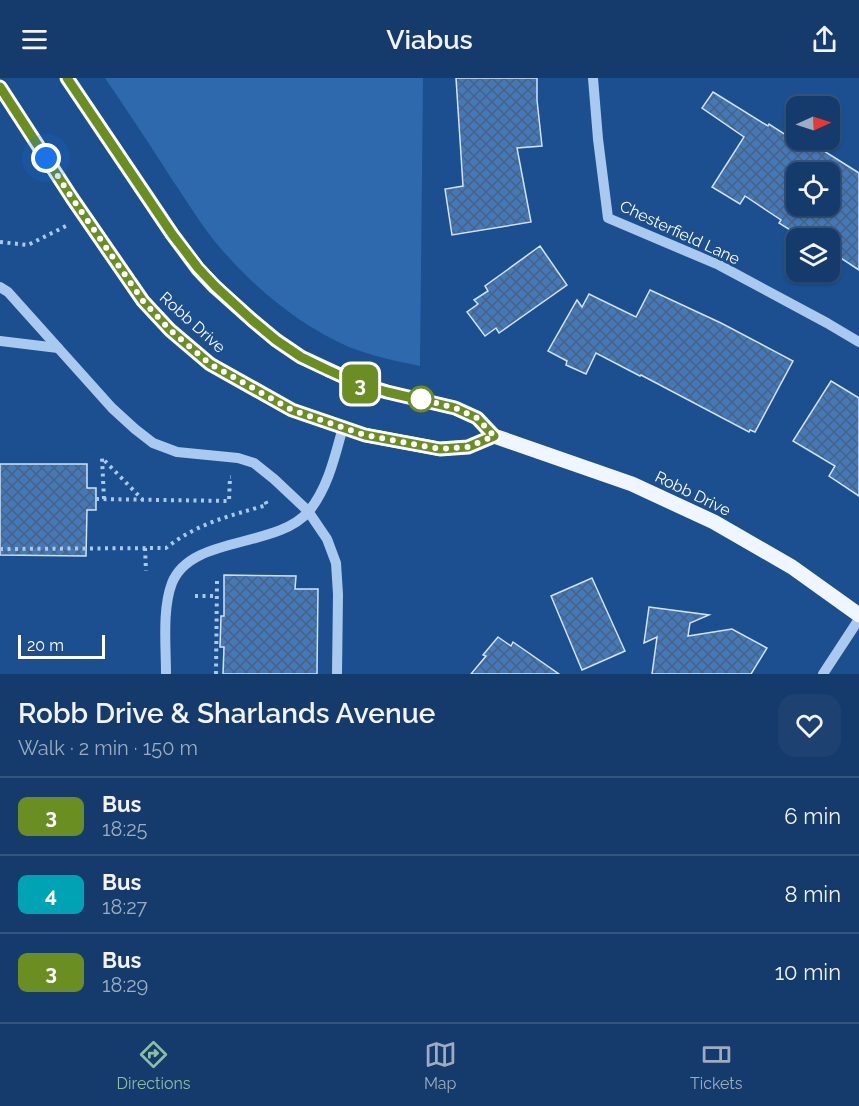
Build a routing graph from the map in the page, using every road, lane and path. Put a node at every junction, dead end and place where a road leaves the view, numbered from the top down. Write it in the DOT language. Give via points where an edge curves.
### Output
graph roads {
  1 [pos="68,78"];
  2 [pos="593,78"];
  3 [pos="0,87"];
  4 [pos="67,225"];
  5 [pos="0,242"];
  6 [pos="0,287"];
  7 [pos="0,341"];
  8 [pos="859,342"];
  9 [pos="58,348"];
  10 [pos="343,427"];
  11 [pos="494,436"];
  12 [pos="238,478"];
  13 [pos="262,494"];
  14 [pos="96,499"];
  15 [pos="104,499"];
  16 [pos="142,499"];
  17 [pos="308,512"];
  18 [pos="145,548"];
  19 [pos="0,549"];
  20 [pos="146,571"];
  21 [pos="217,581"];
  22 [pos="195,596"];
  23 [pos="217,596"];
  24 [pos="859,617"];
  25 [pos="166,674"];
  26 [pos="216,674"];
  27 [pos="337,674"];
  28 [pos="823,674"];
  1 -- 11 [label="main road, Robb Drive" via="172,234 215,286 252,320 301,357 328,370 387,392 455,408 477,418"];
  2 -- 8 [label="street, Chesterfield Lane" via="608,218 719,265"];
  3 -- 10 [label="main road, Robb Drive" via="143,301 170,330 210,364 249,387 292,410"];
  4 -- 5 [label="path" via="28,245"];
  6 -- 9 [label="street"];
  7 -- 9 [label="street"];
  9 -- 17 [label="street" via="112,408 153,443 177,452 254,463"];
  10 -- 11 [label="main road, Robb Drive" via="440,449 468,447"];
  10 -- 17 [label="street" via="330,473"];
  11 -- 24 [label="main road, Robb Drive" via="632,484 714,522 792,567"];
  12 -- 16 [label="path" via="230,477 229,501"];
  13 -- 18 [label="path" via="267,505 210,522 165,548"];
  14 -- 15 [label="path"];
  15 -- 16 [label="path"];
  15 -- 16 [label="path" via="102,458"];
  17 -- 25 [label="street" via="277,531 208,552 180,568 167,603"];
  17 -- 27 [label="street" via="327,539 336,563"];
  18 -- 19 [label="path"];
  18 -- 20 [label="path"];
  21 -- 23 [label="path"];
  22 -- 23 [label="path"];
  23 -- 26 [label="path"];
  24 -- 28 [label="street"];
}
